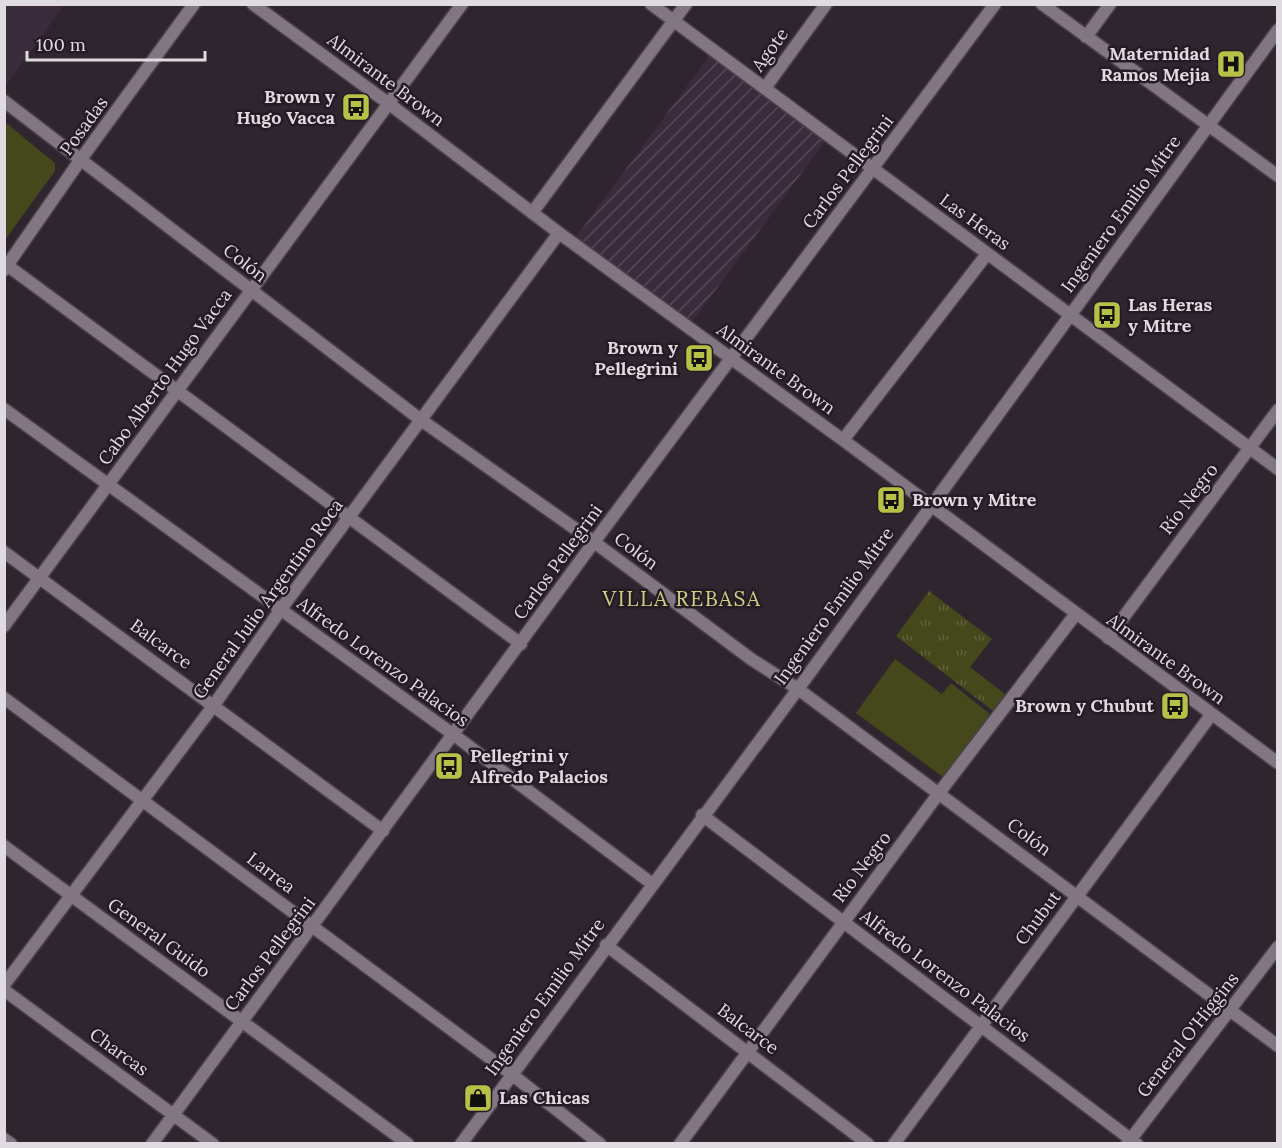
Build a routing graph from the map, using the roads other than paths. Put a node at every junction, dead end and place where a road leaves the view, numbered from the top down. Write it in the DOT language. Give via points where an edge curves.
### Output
graph roads {
  1 [pos="195,4"];
  2 [pos="254,4"];
  3 [pos="462,4"];
  4 [pos="651,4"];
  5 [pos="686,4"];
  6 [pos="826,4"];
  7 [pos="995,4"];
  8 [pos="1042,4"];
  9 [pos="1110,4"];
  10 [pos="674,21"];
  11 [pos="1278,30"];
  12 [pos="1086,37"];
  13 [pos="765,88"];
  14 [pos="4,101"];
  15 [pos="388,103"];
  16 [pos="1208,124"];
  17 [pos="81,159"];
  18 [pos="874,169"];
  19 [pos="1278,176"];
  20 [pos="532,213"];
  21 [pos="559,233"];
  22 [pos="987,254"];
  23 [pos="6,268"];
  24 [pos="250,290"];
  25 [pos="1070,314"];
  26 [pos="731,359"];
  27 [pos="177,391"];
  28 [pos="4,409"];
  29 [pos="1278,410"];
  30 [pos="421,420"];
  31 [pos="843,440"];
  32 [pos="1250,448"];
  33 [pos="1278,469"];
  34 [pos="109,486"];
  35 [pos="930,504"];
  36 [pos="351,517"];
  37 [pos="594,542"];
  38 [pos="4,552"];
  39 [pos="40,578"];
  40 [pos="281,609"];
  41 [pos="1075,615"];
  42 [pos="4,626"];
  43 [pos="1108,638"];
  44 [pos="521,644"];
  45 [pos="798,689"];
  46 [pos="4,698"];
  47 [pos="214,705"];
  48 [pos="1211,715"];
  49 [pos="454,735"];
  50 [pos="1278,763"];
  51 [pos="939,793"];
  52 [pos="142,799"];
  53 [pos="702,815"];
  54 [pos="383,831"];
  55 [pos="4,846"];
  56 [pos="651,883"];
  57 [pos="72,896"];
  58 [pos="1077,896"];
  59 [pos="843,922"];
  60 [pos="313,927"];
  61 [pos="606,945"];
  62 [pos="1278,947"];
  63 [pos="4,985"];
  64 [pos="4,990"];
  65 [pos="1230,1011"];
  66 [pos="242,1022"];
  67 [pos="980,1026"];
  68 [pos="1278,1047"];
  69 [pos="749,1051"];
  70 [pos="510,1073"];
  71 [pos="173,1115"];
  72 [pos="4,1138"];
  73 [pos="1132,1142"];
  74 [pos="11,1143"];
  75 [pos="152,1143"];
  76 [pos="213,1143"];
  77 [pos="408,1143"];
  78 [pos="460,1143"];
  79 [pos="600,1143"];
  80 [pos="680,1143"];
  81 [pos="868,1143"];
  82 [pos="894,1143"];
  1 -- 17 [label="street, Posadas"];
  2 -- 15 [label="street, Almirante Brown"];
  3 -- 15 [label="street, Cabo Alberto Hugo Vacca"];
  4 -- 10 [label="street, Las Heras"];
  5 -- 10 [label="street"];
  6 -- 13 [label="street, Agote"];
  7 -- 18 [label="street, Carlos Pellegrini"];
  8 -- 12 [label="street"];
  9 -- 12 [label="street"];
  10 -- 13 [label="street, Las Heras"];
  10 -- 20 [label="street"];
  11 -- 16 [label="street, Ingeniero Emilio Mitre"];
  12 -- 16 [label="street"];
  13 -- 18 [label="street, Las Heras"];
  14 -- 17 [label="street, Colón"];
  15 -- 20 [label="street, Almirante Brown"];
  15 -- 24 [label="street, Cabo Alberto Hugo Vacca"];
  16 -- 19 [label="street"];
  16 -- 25 [label="street, Ingeniero Emilio Mitre"];
  17 -- 23 [label="street, Posadas"];
  17 -- 24 [label="street, Colón"];
  18 -- 22 [label="street, Las Heras"];
  18 -- 26 [label="street, Carlos Pellegrini"];
  20 -- 21 [label="street, Almirante Brown"];
  21 -- 26 [label="street, Almirante Brown"];
  21 -- 30 [label="street, General Julio Argentino Roca"];
  22 -- 25 [label="street, Las Heras"];
  22 -- 31 [label="street"];
  23 -- 27 [label="street"];
  24 -- 27 [label="street, Cabo Alberto Hugo Vacca"];
  24 -- 30 [label="street, Colón"];
  25 -- 32 [label="street, Las Heras"];
  25 -- 35 [label="street, Ingeniero Emilio Mitre"];
  26 -- 31 [label="street, Almirante Brown"];
  26 -- 37 [label="street, Carlos Pellegrini"];
  27 -- 34 [label="street, Cabo Alberto Hugo Vacca"];
  27 -- 36 [label="street"];
  28 -- 34 [label="street, Alfredo Lorenzo Palacios"];
  29 -- 32 [label="street, Río Negro"];
  30 -- 36 [label="street, General Julio Argentino Roca"];
  30 -- 37 [label="street, Colón"];
  31 -- 35 [label="street, Almirante Brown"];
  32 -- 33 [label="street, Las Heras"];
  32 -- 43 [label="street, Río Negro"];
  34 -- 39 [label="street, Cabo Alberto Hugo Vacca"];
  34 -- 40 [label="street, Alfredo Lorenzo Palacios"];
  35 -- 41 [label="street, Almirante Brown"];
  35 -- 45 [label="street, Ingeniero Emilio Mitre"];
  36 -- 40 [label="street, General Julio Argentino Roca"];
  36 -- 44 [label="street"];
  37 -- 44 [label="street, Carlos Pellegrini"];
  37 -- 45 [label="street, Colón" via="751,659"];
  38 -- 39 [label="street, Balcarce"];
  39 -- 42 [label="street, Cabo Alberto Hugo Vacca"];
  39 -- 47 [label="street, Balcarce"];
  40 -- 47 [label="street, General Julio Argentino Roca"];
  40 -- 49 [label="street, Alfredo Lorenzo Palacios"];
  41 -- 43 [label="street, Almirante Brown"];
  41 -- 51 [label="street, Río Negro"];
  43 -- 48 [label="street, Almirante Brown"];
  44 -- 49 [label="street, Carlos Pellegrini"];
  45 -- 51 [label="street, Colón"];
  45 -- 53 [label="street, Ingeniero Emilio Mitre"];
  46 -- 52 [label="street, Larrea"];
  47 -- 52 [label="street, General Julio Argentino Roca"];
  47 -- 54 [label="street, Balcarce"];
  48 -- 50 [label="street, Almirante Brown"];
  48 -- 58 [label="street, Chubut"];
  49 -- 54 [label="street, Carlos Pellegrini"];
  49 -- 56 [label="street, Alfredo Lorenzo Palacios"];
  51 -- 58 [label="street, Colón"];
  51 -- 59 [label="street, Río Negro"];
  52 -- 57 [label="street, General Julio Argentino Roca"];
  52 -- 60 [label="street, Larrea"];
  53 -- 56 [label="street, Ingeniero Emilio Mitre"];
  53 -- 59 [label="street, Alfredo Lorenzo Palacios"];
  54 -- 60 [label="street, Carlos Pellegrini"];
  55 -- 57 [label="street, General Guido"];
  56 -- 61 [label="street, Ingeniero Emilio Mitre"];
  57 -- 63 [label="street, General Julio Argentino Roca"];
  57 -- 66 [label="street, General Guido"];
  58 -- 65 [label="street, Colón"];
  58 -- 67 [label="street, Chubut"];
  59 -- 67 [label="street, Alfredo Lorenzo Palacios"];
  59 -- 69 [label="street, Río Negro"];
  60 -- 66 [label="street, Carlos Pellegrini"];
  60 -- 70 [label="street, Larrea"];
  61 -- 69 [label="street, Balcarce"];
  61 -- 70 [label="street, Ingeniero Emilio Mitre"];
  62 -- 65 [label="street, General O'Higgins"];
  64 -- 71 [label="street, Charcas"];
  65 -- 68 [label="street, Colón"];
  65 -- 73 [label="street, General O'Higgins"];
  66 -- 71 [label="street, Carlos Pellegrini"];
  66 -- 77 [label="street, General Guido"];
  67 -- 73 [label="street, Alfredo Lorenzo Palacios"];
  67 -- 82 [label="street, Chubut"];
  69 -- 80 [label="street, Río Negro"];
  69 -- 81 [label="street, Balcarce"];
  70 -- 78 [label="street, Ingeniero Emilio Mitre"];
  70 -- 79 [label="street, Larrea"];
  71 -- 75 [label="street, Carlos Pellegrini"];
  71 -- 76 [label="street, Charcas"];
  72 -- 74 [label="street"];
}
